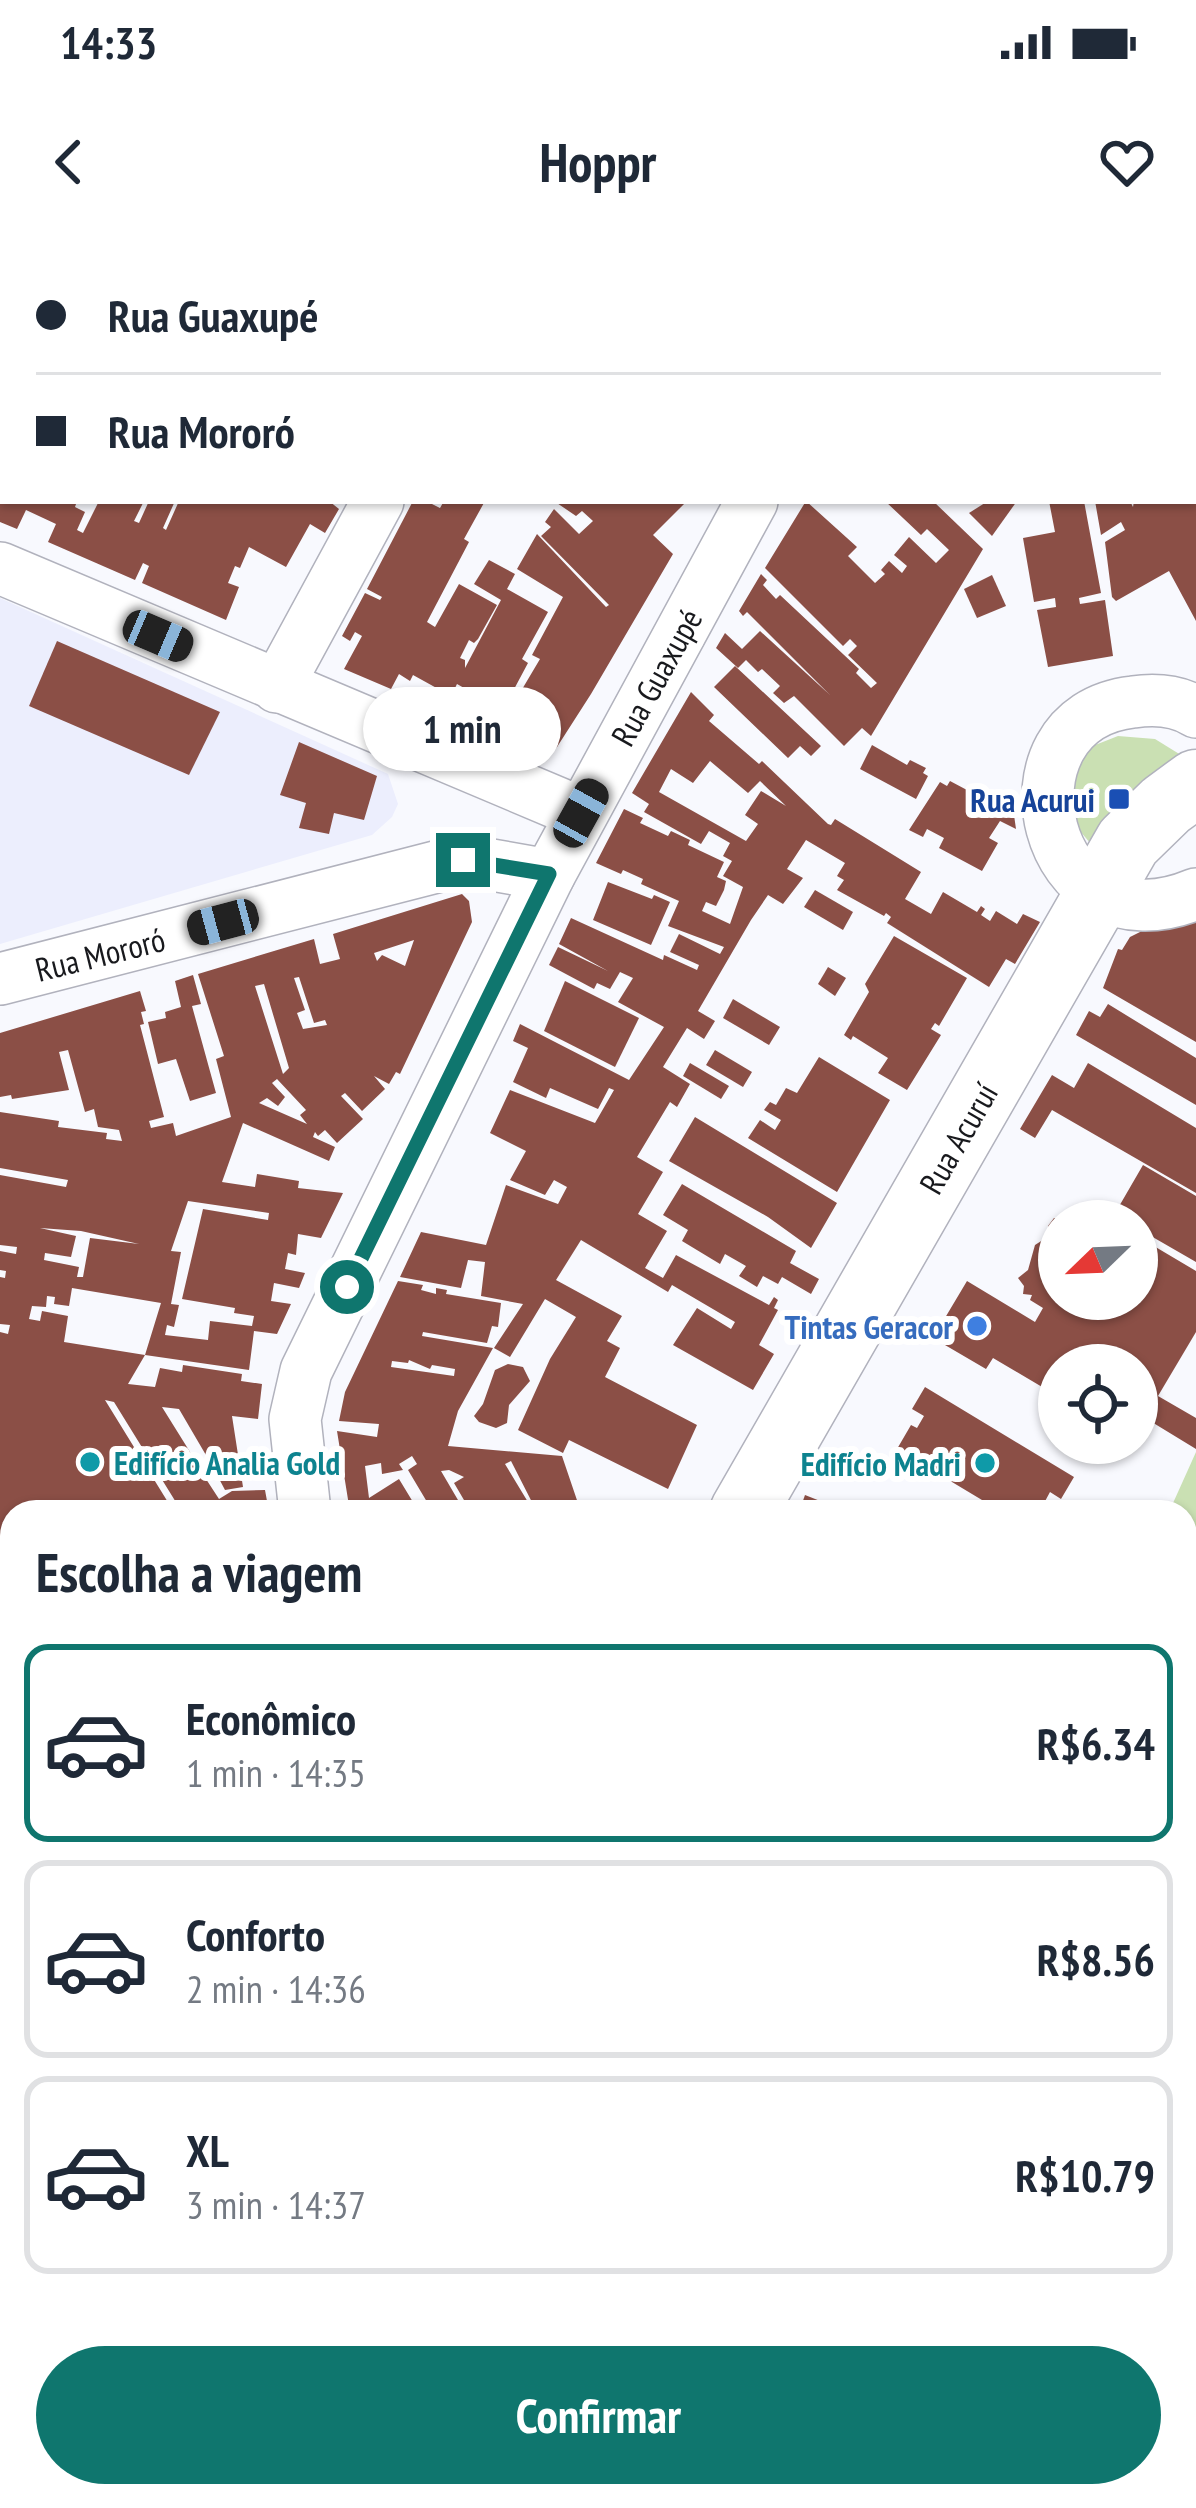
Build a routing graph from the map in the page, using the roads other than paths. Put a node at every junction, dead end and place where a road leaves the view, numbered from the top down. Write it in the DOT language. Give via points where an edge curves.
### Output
graph roads {
  1 [pos="376,504"];
  2 [pos="750,504"];
  3 [pos="0,568"];
  4 [pos="278,687"];
  5 [pos="1196,712"];
  6 [pos="458,760"];
  7 [pos="1196,783"];
  8 [pos="581,813"];
  9 [pos="463,860"];
  10 [pos="549,874"];
  11 [pos="1098,892"];
  12 [pos="1196,893"];
  13 [pos="0,979"];
  14 [pos="304,1500"];
  15 [pos="750,1500"];
  1 -- 4 [label="street"];
  2 -- 8 [label="street, Rua Guaxupé"];
  3 -- 4 [label="street"];
  4 -- 6 [label="street"];
  5 -- 11 [label="street" via="1154,699 1120,703 1065,742 1049,773 1045,808 1071,871"];
  6 -- 8 [label="street"];
  6 -- 9 [label="street" via="480,824"];
  7 -- 11 [label="main road, Rua Acuruí" via="1128,842"];
  8 -- 10 [label="street, Rua Guaxupé"];
  9 -- 10 [label="street, Rua Mororó"];
  9 -- 13 [label="street, Rua Mororó"];
  10 -- 14 [label="street, Rua Guaxupé" via="306,1371 295,1419"];
  11 -- 12 [label="street" via="1162,905"];
  11 -- 15 [label="main road, Rua Acuruí"];
}
